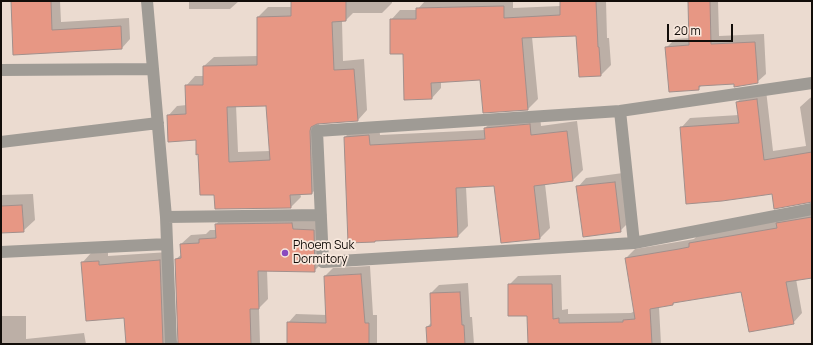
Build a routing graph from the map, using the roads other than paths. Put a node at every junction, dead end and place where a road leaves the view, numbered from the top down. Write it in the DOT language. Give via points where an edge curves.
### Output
graph roads {
  1 [pos="147,1"];
  2 [pos="153,69"];
  3 [pos="1,70"];
  4 [pos="812,82"];
  5 [pos="620,111"];
  6 [pos="158,123"];
  7 [pos="1,142"];
  8 [pos="812,209"];
  9 [pos="321,215"];
  10 [pos="166,217"];
  11 [pos="634,243"];
  12 [pos="167,244"];
  13 [pos="1,252"];
  14 [pos="171,344"];
  1 -- 2 [label="street"];
  2 -- 3 [label="street"];
  2 -- 6 [label="street"];
  4 -- 5 [label="street"];
  5 -- 9 [label="street" via="318,131"];
  5 -- 11 [label="street"];
  6 -- 7 [label="street"];
  6 -- 10 [label="street"];
  8 -- 11 [label="street"];
  9 -- 10 [label="street"];
  9 -- 11 [label="street" via="323,262"];
  10 -- 12 [label="street"];
  12 -- 13 [label="street"];
  12 -- 14 [label="street"];
}
